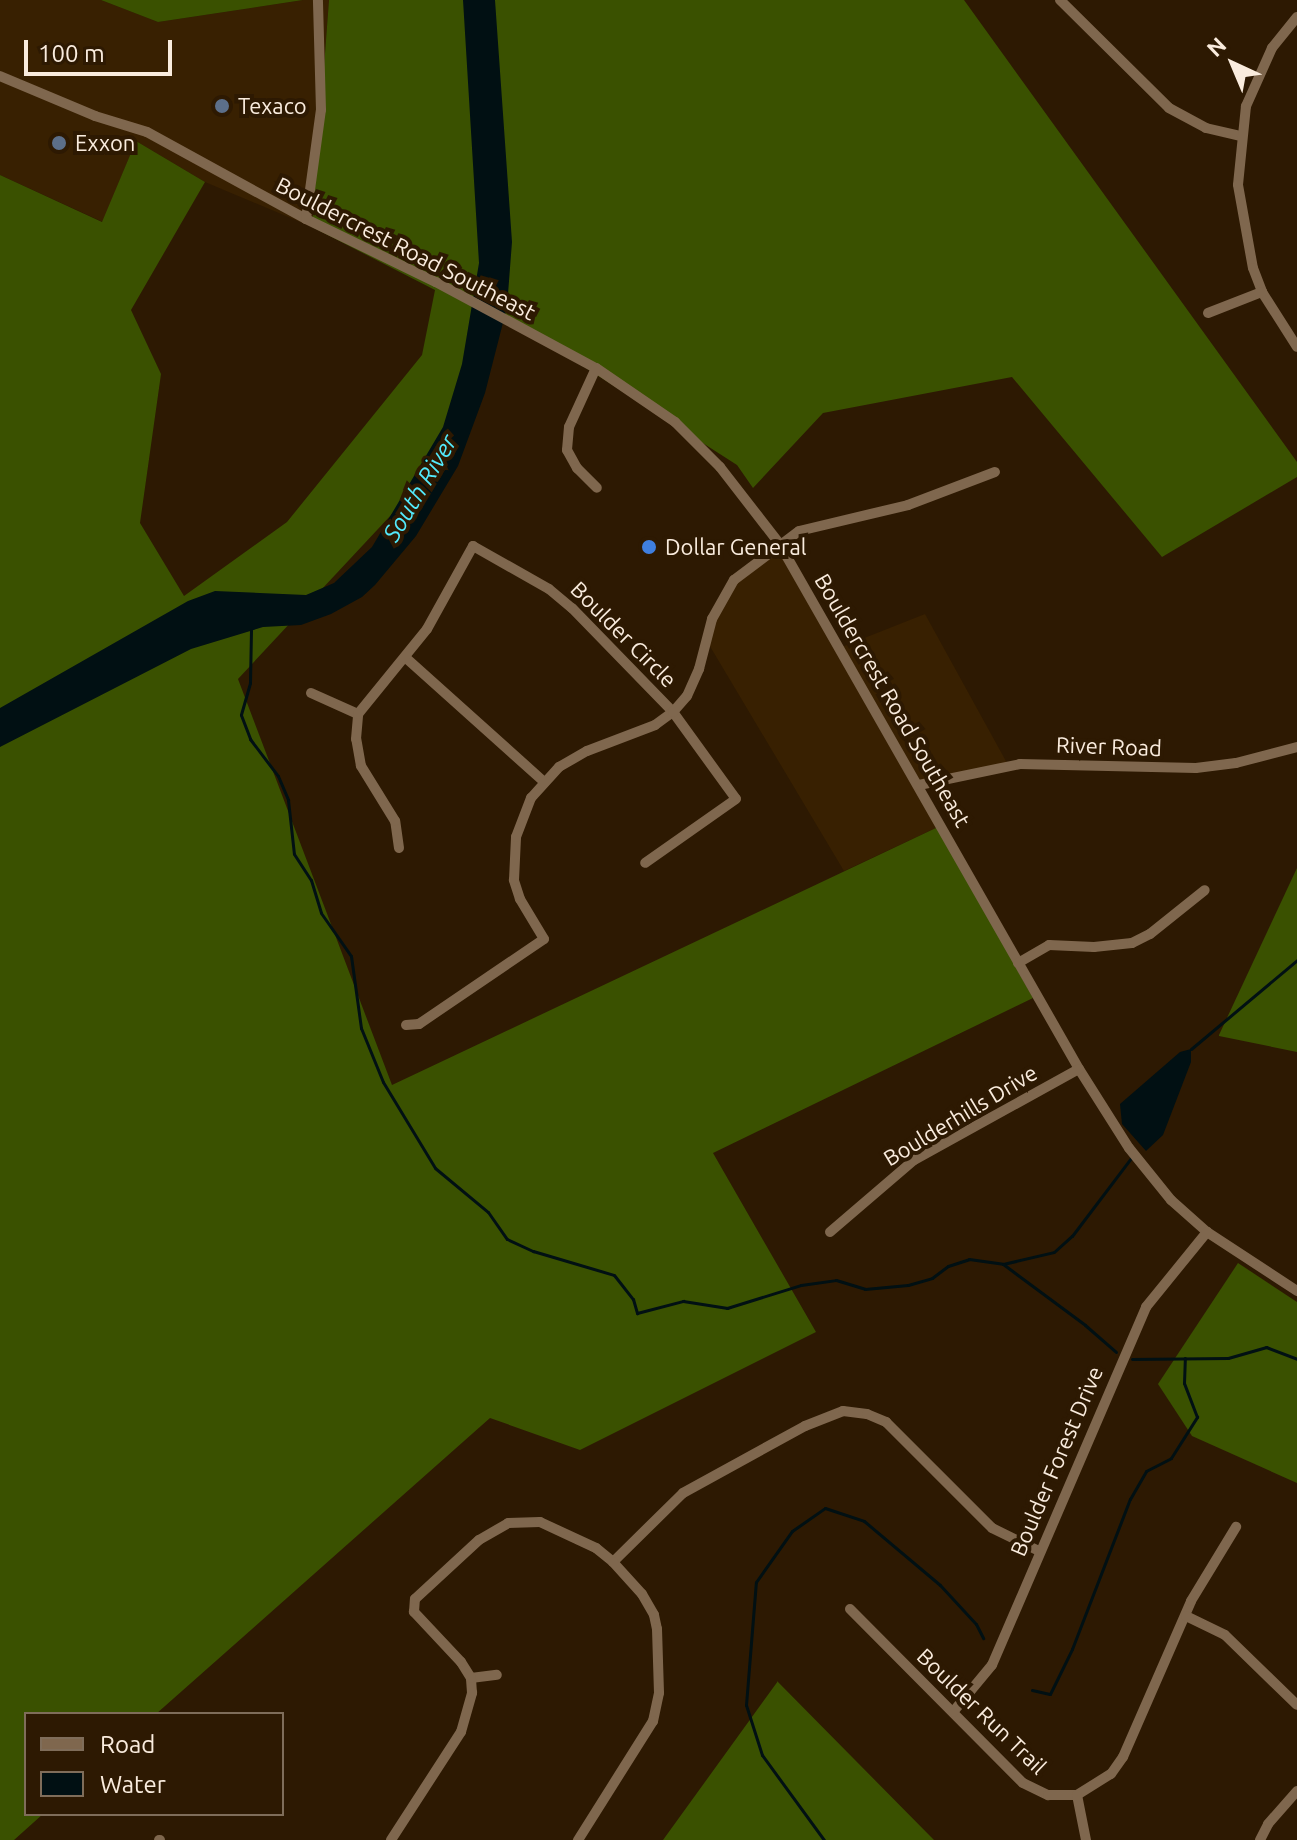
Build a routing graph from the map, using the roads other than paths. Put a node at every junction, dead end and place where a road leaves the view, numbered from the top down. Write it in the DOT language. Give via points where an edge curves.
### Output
graph roads {
  1 [pos="318,0"];
  2 [pos="1060,0"];
  3 [pos="1297,17"];
  4 [pos="0,76"];
  5 [pos="1241,136"];
  6 [pos="306,219"];
  7 [pos="1262,292"];
  8 [pos="1208,313"];
  9 [pos="1297,347"];
  10 [pos="596,368"];
  11 [pos="995,472"];
  12 [pos="597,488"];
  13 [pos="779,543"];
  14 [pos="406,658"];
  15 [pos="311,693"];
  16 [pos="673,712"];
  17 [pos="358,714"];
  18 [pos="1297,747"];
  19 [pos="543,781"];
  20 [pos="919,785"];
  21 [pos="399,848"];
  22 [pos="645,863"];
  23 [pos="1205,890"];
  24 [pos="1018,963"];
  25 [pos="406,1025"];
  26 [pos="1079,1069"];
  27 [pos="830,1232"];
  28 [pos="1207,1232"];
  29 [pos="1297,1291"];
  30 [pos="1236,1527"];
  31 [pos="1039,1551"];
  32 [pos="613,1562"];
  33 [pos="850,1609"];
  34 [pos="1186,1616"];
  35 [pos="497,1675"];
  36 [pos="471,1678"];
  37 [pos="1297,1705"];
  38 [pos="953,1712"];
  39 [pos="1297,1791"];
  40 [pos="1077,1795"];
  41 [pos="391,1840"];
  42 [pos="578,1840"];
  43 [pos="1086,1840"];
  44 [pos="1260,1840"];
  1 -- 6 [label="street" via="321,110"];
  2 -- 5 [label="street" via="1169,108 1206,128"];
  3 -- 5 [label="street" via="1272,48 1256,80"];
  4 -- 6 [label="street, Bouldercrest Road Southeast" via="147,132"];
  5 -- 7 [label="street" via="1238,185"];
  6 -- 10 [label="street, Bouldercrest Road Southeast"];
  7 -- 8 [label="street"];
  7 -- 9 [label="street"];
  10 -- 12 [label="street" via="569,427 567,450"];
  10 -- 13 [label="street, Bouldercrest Road Southeast" via="675,422 720,467"];
  11 -- 13 [label="street" via="908,505 799,531"];
  13 -- 16 [label="street" via="724,592 699,669"];
  13 -- 20 [label="street, Bouldercrest Road Southeast"];
  14 -- 16 [label="street, Boulder Circle" via="443,606 473,546 549,589"];
  14 -- 17 [label="street, Boulder Circle"];
  14 -- 19 [label="street"];
  15 -- 17 [label="street"];
  16 -- 19 [label="street" via="655,725 587,751"];
  16 -- 22 [label="street" via="736,799"];
  17 -- 21 [label="street" via="361,766 395,821"];
  18 -- 20 [label="street, River Road" via="1196,768 1020,764"];
  19 -- 25 [label="street" via="522,816 513,858 520,899 544,939 419,1024"];
  20 -- 24 [label="street, Bouldercrest Road Southeast"];
  23 -- 24 [label="street" via="1132,943 1049,945"];
  24 -- 26 [label="street, Bouldercrest Road Southeast"];
  26 -- 27 [label="street, Boulderhills Drive" via="914,1160"];
  26 -- 28 [label="street, Bouldercrest Road Southeast" via="1129,1148 1171,1200"];
  28 -- 29 [label="street, Bouldercrest Road Southeast"];
  28 -- 31 [label="street, Boulder Forest Drive" via="1146,1307"];
  30 -- 34 [label="street"];
  31 -- 32 [label="street" via="992,1528 886,1422 843,1411 683,1493"];
  31 -- 38 [label="street, Boulder Forest Drive" via="992,1665"];
  32 -- 36 [label="street" via="596,1548 540,1522 508,1523 479,1540 409,1606"];
  32 -- 42 [label="street" via="654,1615 659,1693 653,1721"];
  33 -- 38 [label="street, Boulder Run Trail"];
  34 -- 37 [label="street" via="1225,1635"];
  34 -- 40 [label="street" via="1117,1767"];
  35 -- 36 [label="street"];
  36 -- 41 [label="street" via="470,1708 461,1732"];
  38 -- 40 [label="street, Boulder Run Trail" via="1023,1783 1048,1795"];
  39 -- 44 [label="street"];
  40 -- 43 [label="street"];
}
